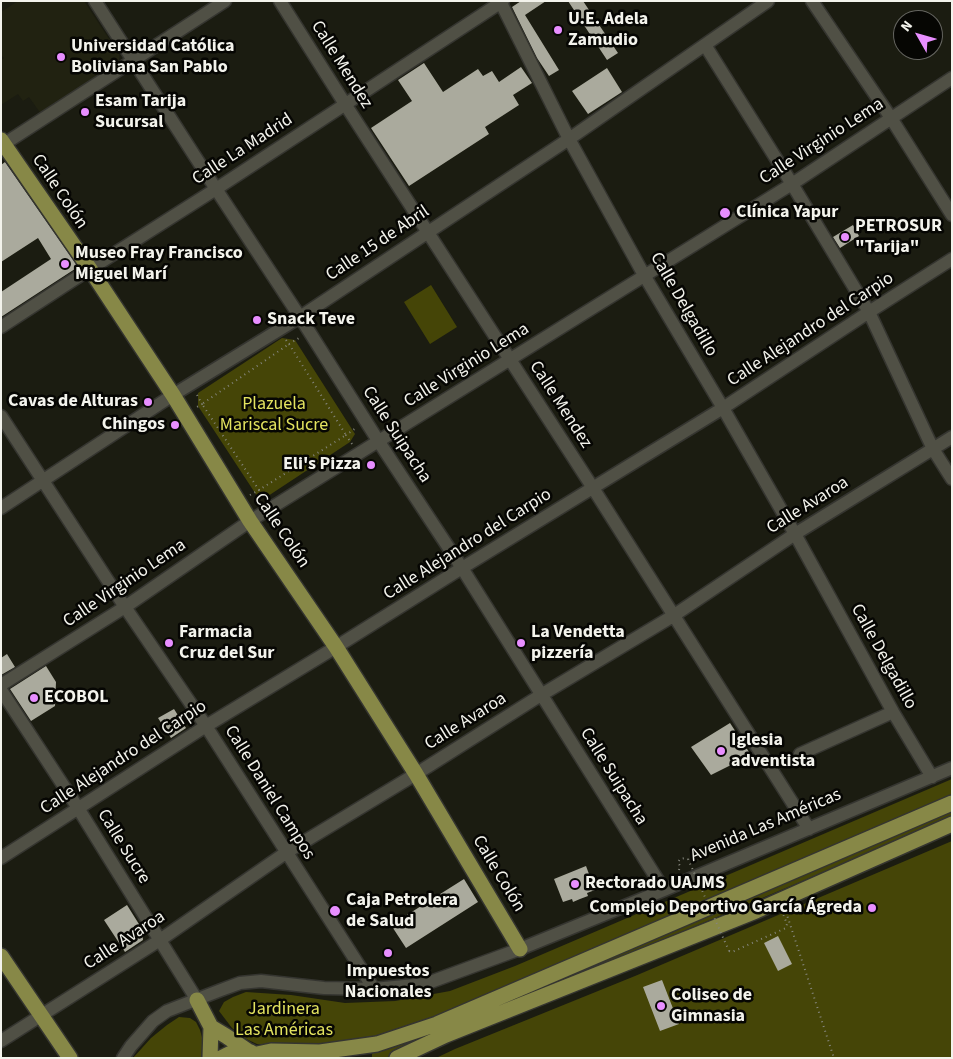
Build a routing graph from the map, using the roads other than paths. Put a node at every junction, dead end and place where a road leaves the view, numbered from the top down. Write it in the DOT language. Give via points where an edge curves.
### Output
graph roads {
  1 [pos="96,1"];
  2 [pos="226,1"];
  3 [pos="280,1"];
  4 [pos="768,1"];
  5 [pos="812,1"];
  6 [pos="502,2"];
  7 [pos="705,46"];
  8 [pos="133,60"];
  9 [pos="952,78"];
  10 [pos="345,104"];
  11 [pos="891,118"];
  12 [pos="569,139"];
  13 [pos="2,143"];
  14 [pos="792,184"];
  15 [pos="216,189"];
  16 [pos="952,215"];
  17 [pos="427,232"];
  18 [pos="952,258"];
  19 [pos="90,269"];
  20 [pos="644,275"];
  21 [pos="868,312"];
  22 [pos="300,317"];
  23 [pos="1,327"];
  24 [pos="510,360"];
  25 [pos="173,395"];
  26 [pos="723,408"];
  27 [pos="1,416"];
  28 [pos="952,437"];
  29 [pos="379,442"];
  30 [pos="933,449"];
  31 [pos="952,478"];
  32 [pos="43,482"];
  33 [pos="593,488"];
  34 [pos="1,508"];
  35 [pos="250,521"];
  36 [pos="795,534"];
  37 [pos="462,568"];
  38 [pos="125,607"];
  39 [pos="673,616"];
  40 [pos="336,647"];
  41 [pos="1,686"];
  42 [pos="1,690"];
  43 [pos="541,696"];
  44 [pos="893,712"];
  45 [pos="206,726"];
  46 [pos="800,754"];
  47 [pos="952,768"];
  48 [pos="416,774"];
  49 [pos="932,777"];
  50 [pos="952,803"];
  51 [pos="78,808"];
  52 [pos="952,824"];
  53 [pos="809,829"];
  54 [pos="287,852"];
  55 [pos="1,858"];
  56 [pos="664,890"];
  57 [pos="160,940"];
  58 [pos="520,949"];
  59 [pos="1,956"];
  60 [pos="374,989"];
  61 [pos="197,1000"];
  62 [pos="42,1015"];
  63 [pos="211,1027"];
  64 [pos="1,1041"];
  65 [pos="368,1052"];
  66 [pos="255,1054"];
  67 [pos="70,1058"];
  68 [pos="123,1058"];
  69 [pos="210,1058"];
  70 [pos="222,1058"];
  71 [pos="397,1058"];
  1 -- 8 [label="street, Calle Suipacha"];
  2 -- 8 [label="street"];
  3 -- 10 [label="street, Calle Mendez"];
  4 -- 7 [label="street, Calle 15 de Abril"];
  5 -- 11 [label="street"];
  6 -- 10 [label="street, Calle La Madrid"];
  6 -- 12 [label="street, Calle Delgadillo"];
  7 -- 12 [label="street, Calle 15 de Abril"];
  7 -- 14 [label="street"];
  8 -- 13 [label="street"];
  8 -- 15 [label="street, Calle Suipacha"];
  9 -- 11 [label="street, Calle Virginio Lema"];
  10 -- 15 [label="street, Calle La Madrid"];
  10 -- 17 [label="street, Calle Mendez"];
  11 -- 14 [label="street, Calle Virginio Lema"];
  11 -- 16 [label="street"];
  12 -- 17 [label="street, Calle 15 de Abril"];
  12 -- 20 [label="street, Calle Delgadillo"];
  13 -- 19 [label="main road, Calle Colón"];
  14 -- 20 [label="street, Calle Virginio Lema"];
  14 -- 21 [label="street"];
  15 -- 19 [label="street, Calle La Madrid"];
  15 -- 22 [label="street, Calle Suipacha"];
  17 -- 22 [label="street, Calle 15 de Abril"];
  17 -- 24 [label="street, Calle Mendez"];
  18 -- 21 [label="street, Calle Alejandro del Carpio"];
  19 -- 23 [label="street, Calle La Madrid"];
  19 -- 25 [label="main road, Calle Colón"];
  20 -- 24 [label="street, Calle Virginio Lema"];
  20 -- 26 [label="street, Calle Delgadillo"];
  21 -- 26 [label="street, Calle Alejandro del Carpio"];
  21 -- 30 [label="street"];
  22 -- 25 [label="street, Calle 15 de Abril"];
  22 -- 29 [label="street, Calle Suipacha"];
  24 -- 29 [label="street, Calle Virginio Lema"];
  24 -- 33 [label="street, Calle Mendez"];
  25 -- 32 [label="street, Calle 15 de Abril"];
  25 -- 35 [label="main road, Calle Colón"];
  26 -- 33 [label="street, Calle Alejandro del Carpio"];
  26 -- 36 [label="street, Calle Delgadillo"];
  27 -- 32 [label="street, Calle Daniel Campos"];
  28 -- 30 [label="street, Calle Avaroa"];
  29 -- 35 [label="street, Calle Virginio Lema"];
  29 -- 37 [label="street, Calle Suipacha"];
  30 -- 31 [label="street"];
  30 -- 36 [label="street, Calle Avaroa"];
  32 -- 34 [label="street, Calle 15 de Abril"];
  32 -- 38 [label="street, Calle Daniel Campos"];
  33 -- 37 [label="street, Calle Alejandro del Carpio"];
  33 -- 39 [label="street, Calle Mendez"];
  35 -- 38 [label="street, Calle Virginio Lema"];
  35 -- 40 [label="main road, Calle Colón"];
  36 -- 39 [label="street, Calle Avaroa"];
  36 -- 44 [label="street, Calle Delgadillo"];
  37 -- 40 [label="street, Calle Alejandro del Carpio"];
  37 -- 43 [label="street, Calle Suipacha"];
  38 -- 41 [label="street, Calle Virginio Lema"];
  38 -- 45 [label="street, Calle Daniel Campos"];
  39 -- 43 [label="street, Calle Avaroa"];
  39 -- 53 [label="street, Calle Mendez"];
  40 -- 45 [label="street, Calle Alejandro del Carpio"];
  40 -- 48 [label="main road, Calle Colón"];
  42 -- 51 [label="street, Calle Sucre"];
  43 -- 48 [label="street, Calle Avaroa"];
  43 -- 56 [label="street, Calle Suipacha"];
  44 -- 46 [label="street"];
  44 -- 49 [label="street, Calle Delgadillo"];
  45 -- 51 [label="street, Calle Alejandro del Carpio"];
  45 -- 54 [label="street, Calle Daniel Campos"];
  47 -- 49 [label="street, Avenida Las Américas"];
  48 -- 54 [label="street, Calle Avaroa"];
  48 -- 58 [label="main road, Calle Colón"];
  49 -- 53 [label="street, Avenida Las Américas"];
  50 -- 65 [label="main road" via="437,1024 377,1044"];
  51 -- 55 [label="street, Calle Alejandro del Carpio"];
  51 -- 57 [label="street, Calle Sucre"];
  52 -- 71 [label="main road" via="756,912 455,1031"];
  53 -- 56 [label="street, Avenida Las Américas"];
  54 -- 57 [label="street, Calle Avaroa"];
  54 -- 60 [label="street, Calle Daniel Campos"];
  56 -- 58 [label="street, Avenida Las Américas"];
  57 -- 61 [label="street, Calle Sucre"];
  57 -- 62 [label="street, Calle Avaroa"];
  58 -- 60 [label="street, Avenida Las Américas" via="425,984"];
  59 -- 62 [label="main road"];
  60 -- 61 [label="street, Avenida Las Américas" via="324,988 262,981 240,983"];
  61 -- 63 [label="main road"];
  61 -- 68 [label="street, Avenida Las Américas" via="167,1011 153,1021"];
  62 -- 64 [label="street, Calle Avaroa"];
  62 -- 67 [label="main road"];
  63 -- 66 [label="main road"];
  63 -- 69 [label="main road"];
  65 -- 66 [label="main road" via="271,1051"];
  66 -- 70 [label="main road" via="231,1053"];
}
